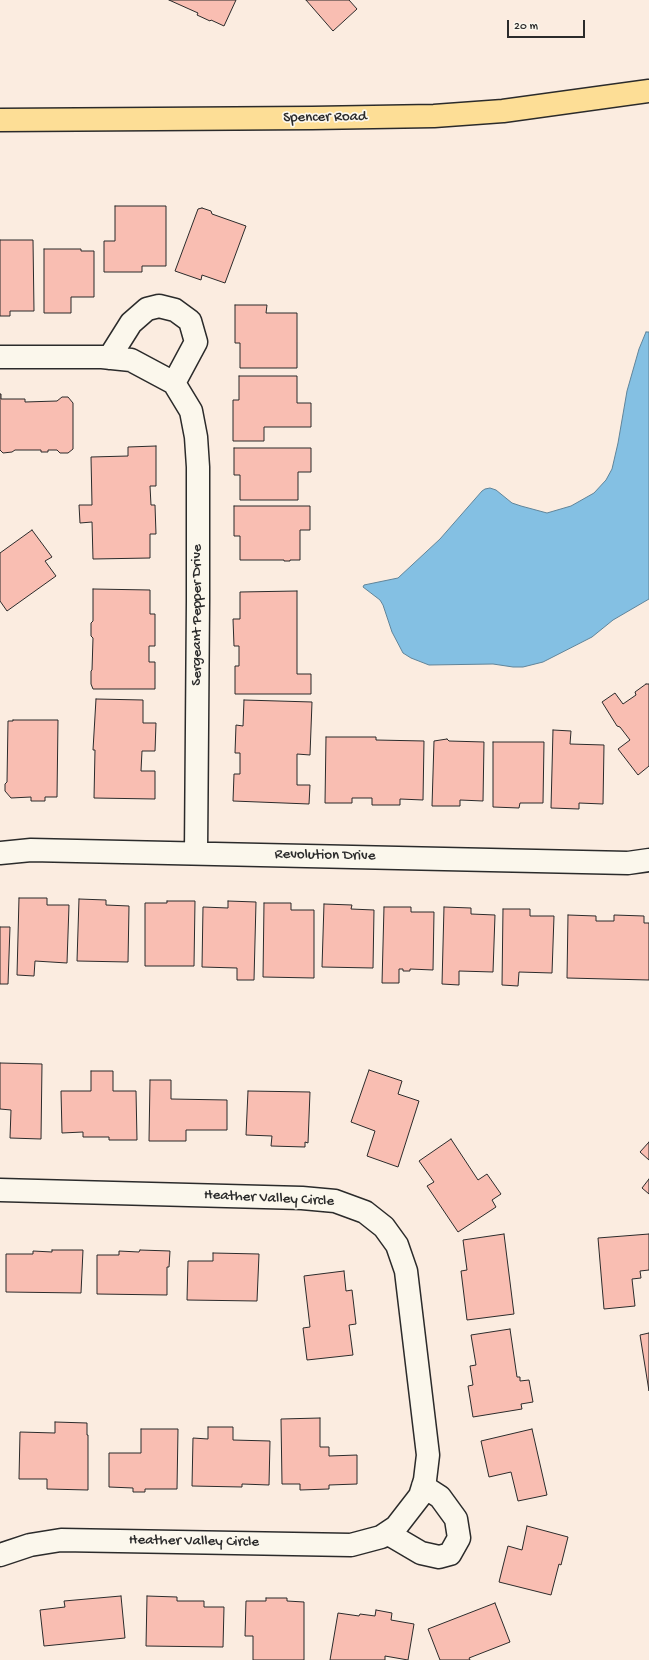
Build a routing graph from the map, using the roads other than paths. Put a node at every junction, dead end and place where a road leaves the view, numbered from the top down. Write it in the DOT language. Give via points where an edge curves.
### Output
graph roads {
  1 [pos="649,91"];
  2 [pos="0,120"];
  3 [pos="0,357"];
  4 [pos="109,358"];
  5 [pos="174,383"];
  6 [pos="0,853"];
  7 [pos="196,853"];
  8 [pos="649,860"];
  9 [pos="0,1190"];
  10 [pos="423,1486"];
  11 [pos="387,1533"];
  12 [pos="0,1555"];
  1 -- 2 [label="main road, Spencer Road" via="503,111 434,116"];
  3 -- 4 [label="street"];
  4 -- 5 [label="street" via="131,360"];
  4 -- 5 [label="street" via="131,323 147,309 158,306 175,310 190,321 196,342"];
  5 -- 7 [label="street, Sergeant Pepper Drive" via="191,411 196,437"];
  6 -- 7 [label="street, Revolution Drive" via="31,850"];
  7 -- 8 [label="street, Revolution Drive" via="628,863"];
  9 -- 10 [label="street, Heather Valley Circle" via="302,1198 335,1201 365,1212 384,1227 397,1245 406,1271 428,1455"];
  10 -- 11 [label="street, Heather Valley Circle" via="420,1496 396,1527"];
  10 -- 11 [label="street" via="440,1497 456,1518 459,1538 450,1554 439,1557 421,1553"];
  11 -- 12 [label="street, Heather Valley Circle" via="382,1537 351,1545 61,1540 30,1545"];
}
